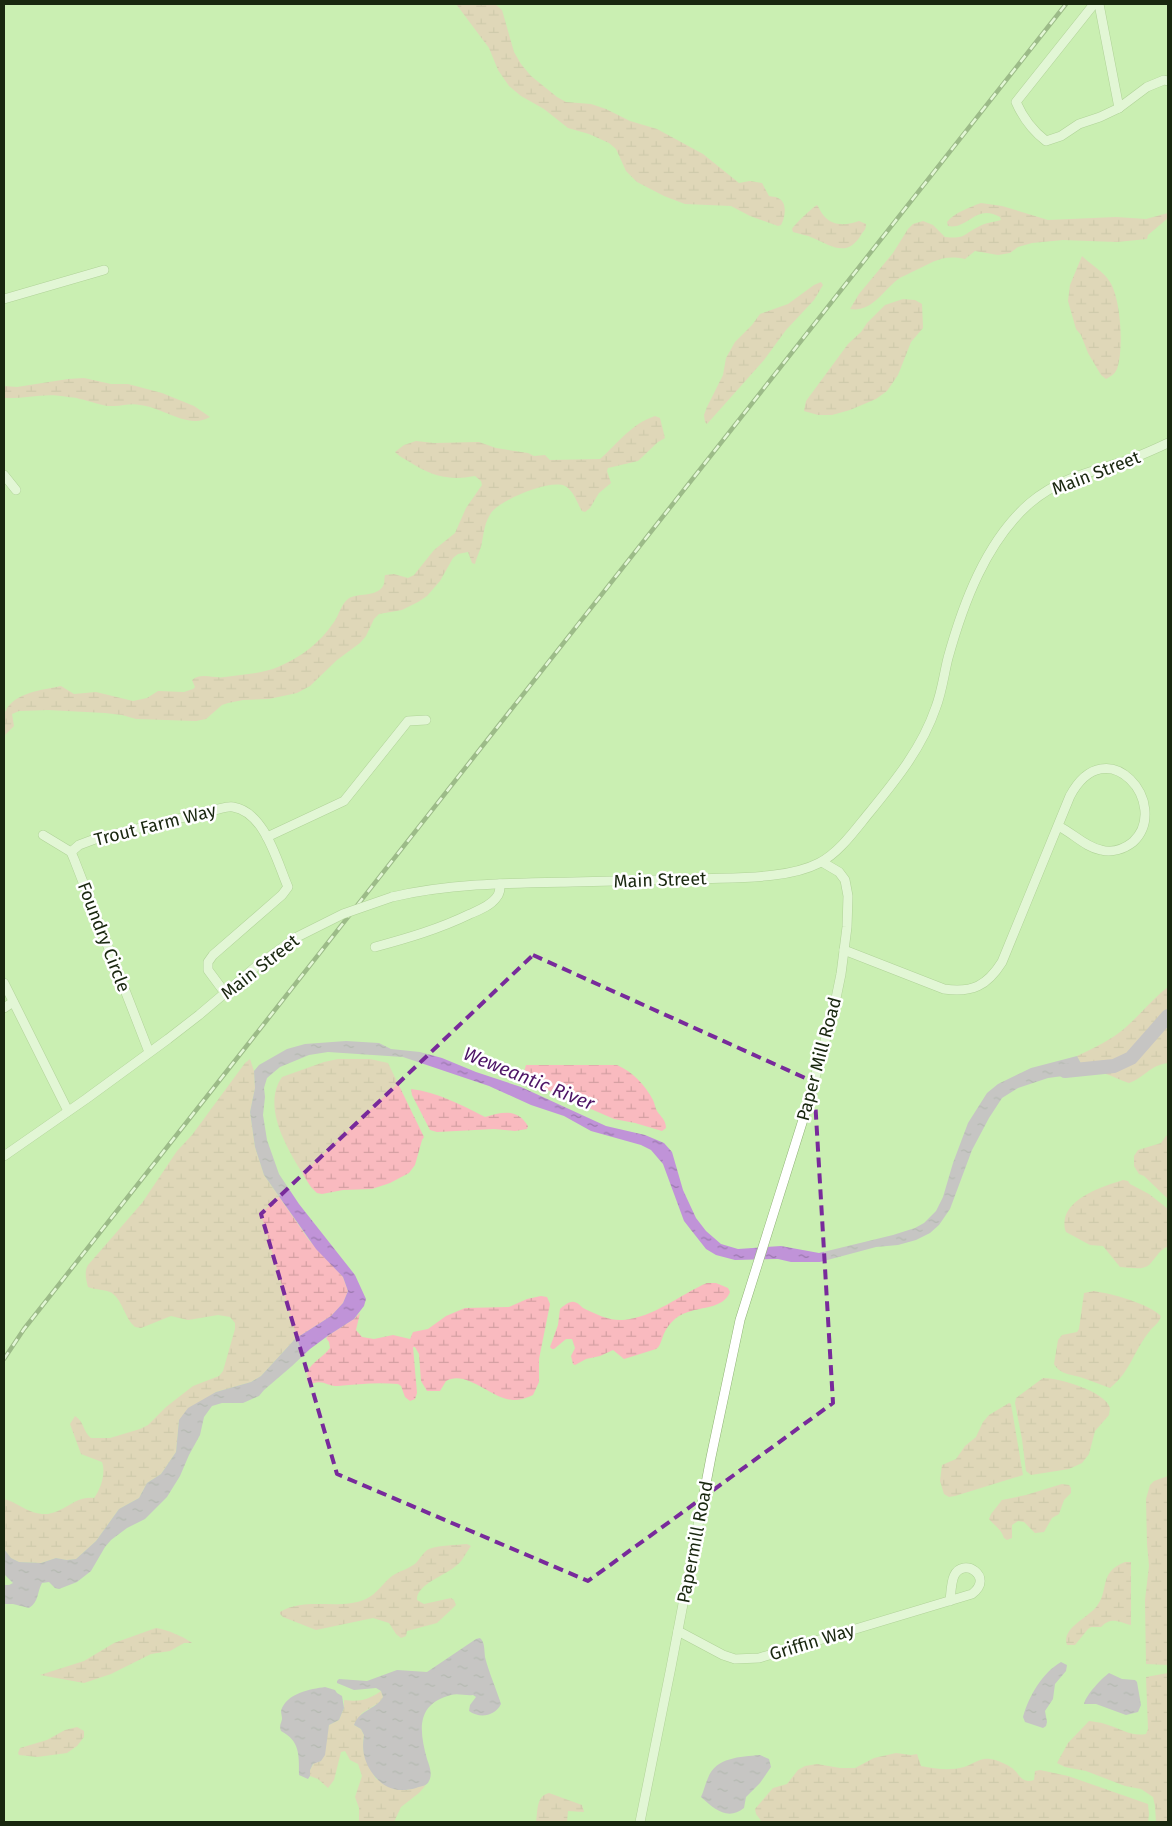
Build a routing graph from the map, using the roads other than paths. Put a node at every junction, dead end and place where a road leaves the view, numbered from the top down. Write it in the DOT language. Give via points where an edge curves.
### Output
graph roads {
  1 [pos="1094,4"];
  2 [pos="1099,4"];
  3 [pos="1168,81"];
  4 [pos="1119,108"];
  5 [pos="104,270"];
  6 [pos="4,299"];
  7 [pos="1168,443"];
  8 [pos="4,475"];
  9 [pos="16,490"];
  10 [pos="426,720"];
  11 [pos="1058,826"];
  12 [pos="43,835"];
  13 [pos="267,837"];
  14 [pos="71,852"];
  15 [pos="822,862"];
  16 [pos="500,884"];
  17 [pos="375,947"];
  18 [pos="844,950"];
  19 [pos="4,983"];
  20 [pos="225,993"];
  21 [pos="13,1002"];
  22 [pos="4,1008"];
  23 [pos="148,1052"];
  24 [pos="68,1111"];
  25 [pos="4,1156"];
  26 [pos="758,1263"];
  27 [pos="950,1600"];
  28 [pos="678,1631"];
  29 [pos="640,1822"];
  1 -- 4 [label="street" via="1016,102 1022,116 1046,141"];
  2 -- 4 [label="street"];
  3 -- 4 [label="street" via="1147,87"];
  5 -- 6 [label="street"];
  7 -- 15 [label="street, Main Street" via="1056,485 1028,505 1003,533 968,597 922,742 866,817"];
  8 -- 9 [label="street"];
  10 -- 13 [label="street" via="408,721 344,801"];
  11 -- 11 [label="street" via="1076,785 1086,775 1113,769 1138,780 1145,790 1150,816 1146,828 1128,847 1103,851 1090,847 1071,831"];
  11 -- 18 [label="street" via="1002,962 994,974 978,986 968,990 944,989"];
  12 -- 14 [label="street"];
  13 -- 14 [label="street, Trout Farm Way" via="254,818 232,807 95,839"];
  13 -- 20 [label="street, Trout Farm Way" via="288,887 212,955 208,970"];
  14 -- 23 [label="street, Foundry Circle"];
  15 -- 16 [label="street, Main Street" via="804,870 740,877"];
  15 -- 18 [label="street, Paper Mill Road" via="845,880 848,896"];
  16 -- 17 [label="street" via="496,900 487,906 436,929"];
  16 -- 20 [label="street, Main Street, bridge" via="416,891 343,914 297,936"];
  18 -- 26 [label="street, Paper Mill Road" via="834,1008"];
  19 -- 21 [label="street"];
  20 -- 23 [label="street, Main Street"];
  21 -- 22 [label="street"];
  21 -- 24 [label="street"];
  23 -- 24 [label="street, Main Street"];
  24 -- 25 [label="street, Main Street"];
  26 -- 28 [label="street, Papermill Road" via="740,1320 723,1394"];
  27 -- 28 [label="street, Griffin Way" via="746,1660 723,1655"];
  28 -- 29 [label="street, Papermill Road"];
}
